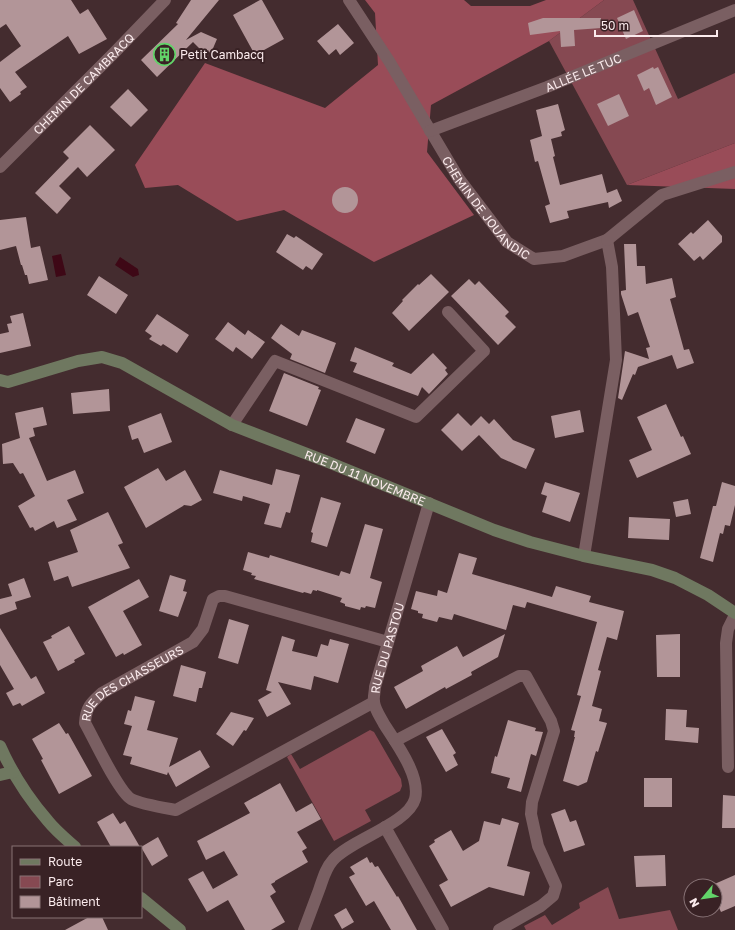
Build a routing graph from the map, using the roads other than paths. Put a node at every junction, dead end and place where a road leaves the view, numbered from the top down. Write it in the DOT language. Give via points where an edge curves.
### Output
graph roads {
  1 [pos="165,0"];
  2 [pos="349,0"];
  3 [pos="735,10"];
  4 [pos="430,131"];
  5 [pos="0,166"];
  6 [pos="735,172"];
  7 [pos="607,240"];
  8 [pos="448,312"];
  9 [pos="0,380"];
  10 [pos="232,425"];
  11 [pos="428,503"];
  12 [pos="584,556"];
  13 [pos="735,614"];
  14 [pos="388,642"];
  15 [pos="374,702"];
  16 [pos="395,742"];
  17 [pos="0,746"];
  18 [pos="728,767"];
  19 [pos="12,772"];
  20 [pos="0,776"];
  21 [pos="385,827"];
  22 [pos="75,846"];
  23 [pos="142,899"];
  24 [pos="180,930"];
  25 [pos="304,930"];
  26 [pos="443,930"];
  27 [pos="499,930"];
  1 -- 5 [label="street, CHEMIN DE CAMBRACQ"];
  2 -- 4 [label="street, CHEMIN DE JOUANDIC"];
  3 -- 4 [label="street, ALLÉE LE TUC" via="547,87"];
  4 -- 7 [label="street, CHEMIN DE JOUANDIC" via="469,192 507,242 520,251 534,259 563,256"];
  6 -- 7 [label="street, CHEMIN DE JOUANDIC" via="662,195"];
  7 -- 12 [label="street" via="612,267 616,360"];
  8 -- 10 [label="street" via="484,351 416,417 275,361"];
  9 -- 10 [label="street, RUE DU 11 NOVEMBRE" via="8,382 78,361 102,358 122,363"];
  10 -- 11 [label="street, RUE DU 11 NOVEMBRE"];
  11 -- 12 [label="street, RUE DU 11 NOVEMBRE" via="494,530"];
  11 -- 14 [label="street, RUE DU PASTOU"];
  12 -- 13 [label="street, RUE DU 11 NOVEMBRE" via="652,570 675,578 708,595"];
  13 -- 18 [label="street" via="728,629 726,643"];
  14 -- 15 [label="street, RUE DU PASTOU" via="375,687"];
  14 -- 15 [label="street, RUE DES CHASSEURS" via="219,596 213,599 203,629 193,642 102,693 91,702 86,713 86,723 121,790 131,799 176,810"];
  15 -- 16 [label="street, RUE DU PASTOU" via="379,716"];
  16 -- 21 [label="street, RUE DU PASTOU" via="414,777 415,800 406,813"];
  16 -- 27 [label="street" via="519,676 526,676 551,721 554,731 532,802 531,814 538,846 556,886 553,896 541,906"];
  17 -- 19 [label="street"];
  19 -- 20 [label="street"];
  19 -- 22 [label="street" via="49,822"];
  21 -- 25 [label="street, RUE DU PASTOU" via="333,860 324,872"];
  21 -- 26 [label="street"];
  23 -- 24 [label="street"];
}
